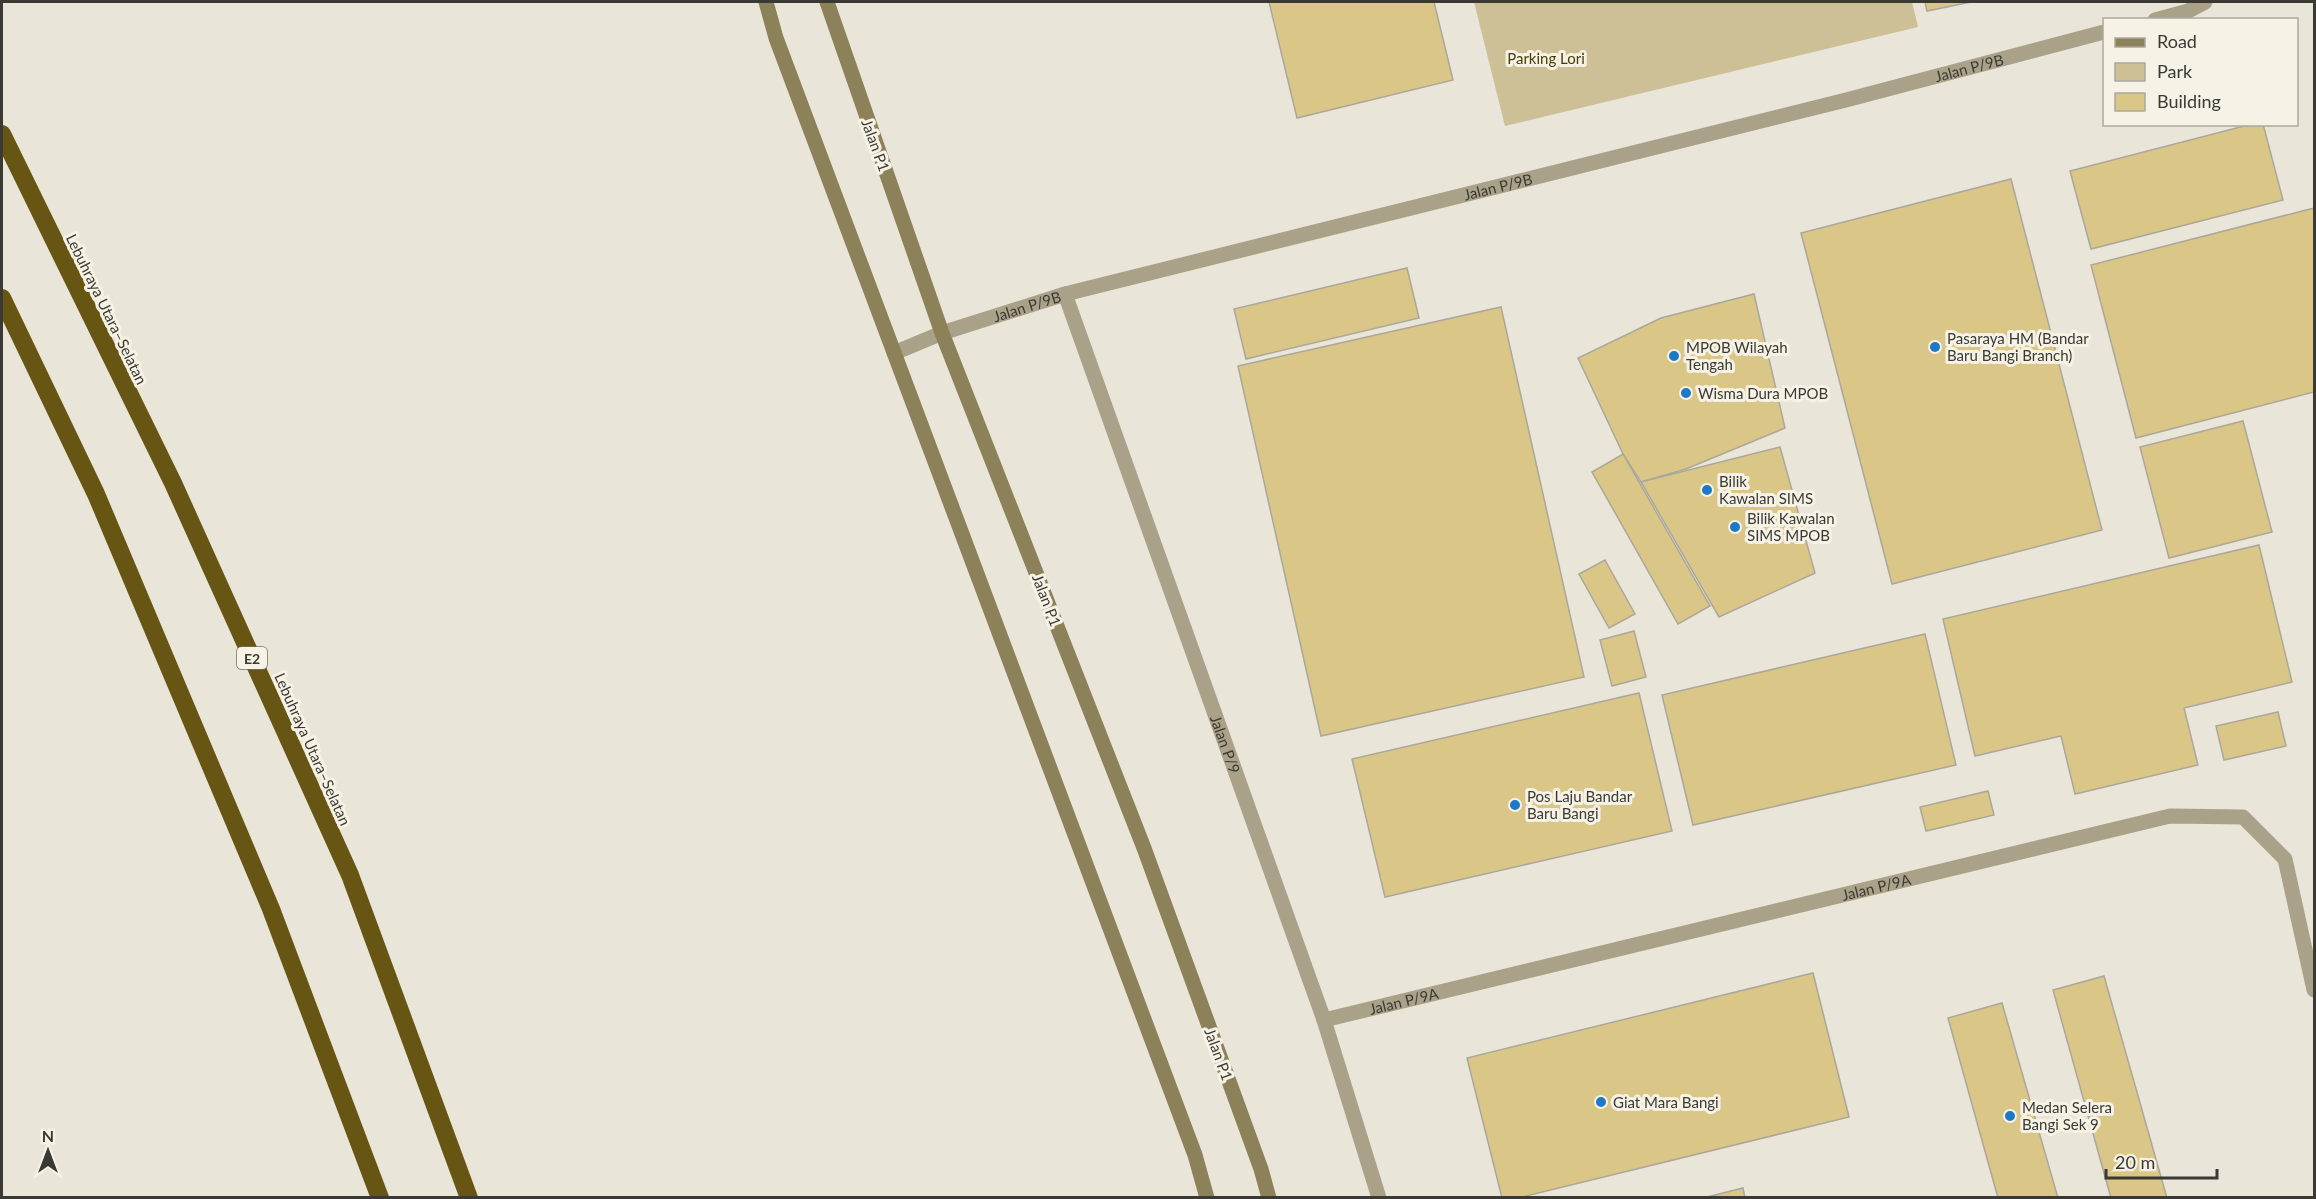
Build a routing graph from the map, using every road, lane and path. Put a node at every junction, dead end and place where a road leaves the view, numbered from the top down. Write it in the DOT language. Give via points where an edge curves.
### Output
graph roads {
  1 [pos="766,2"];
  2 [pos="826,2"];
  3 [pos="2205,2"];
  4 [pos="2162,18"];
  5 [pos="2103,32"];
  6 [pos="2,134"];
  7 [pos="1065,294"];
  8 [pos="2,298"];
  9 [pos="942,333"];
  10 [pos="894,353"];
  11 [pos="2314,990"];
  12 [pos="1324,1020"];
  13 [pos="380,1197"];
  14 [pos="469,1197"];
  15 [pos="1207,1197"];
  16 [pos="1269,1197"];
  17 [pos="1379,1197"];
  1 -- 10 [label="main road"];
  2 -- 9 [label="main road, Jalan P1"];
  3 -- 4 [label="street"];
  5 -- 7 [label="street, Jalan P/9B"];
  6 -- 14 [label="highway, Lebuhraya Utara–Selatan / E2" via="172,483 345,864"];
  7 -- 9 [label="street, Jalan P/9B"];
  7 -- 12 [label="street, Jalan P/9"];
  8 -- 13 [label="highway" via="96,494 275,920"];
  9 -- 10 [label="street, Jalan P/9B"];
  9 -- 16 [label="main road, Jalan P1" via="1144,848"];
  10 -- 15 [label="main road" via="1195,1155"];
  11 -- 12 [label="street, Jalan P/9A" via="2285,859 2243,818 2170,816"];
  12 -- 17 [label="street, Jalan P/9"];
}
